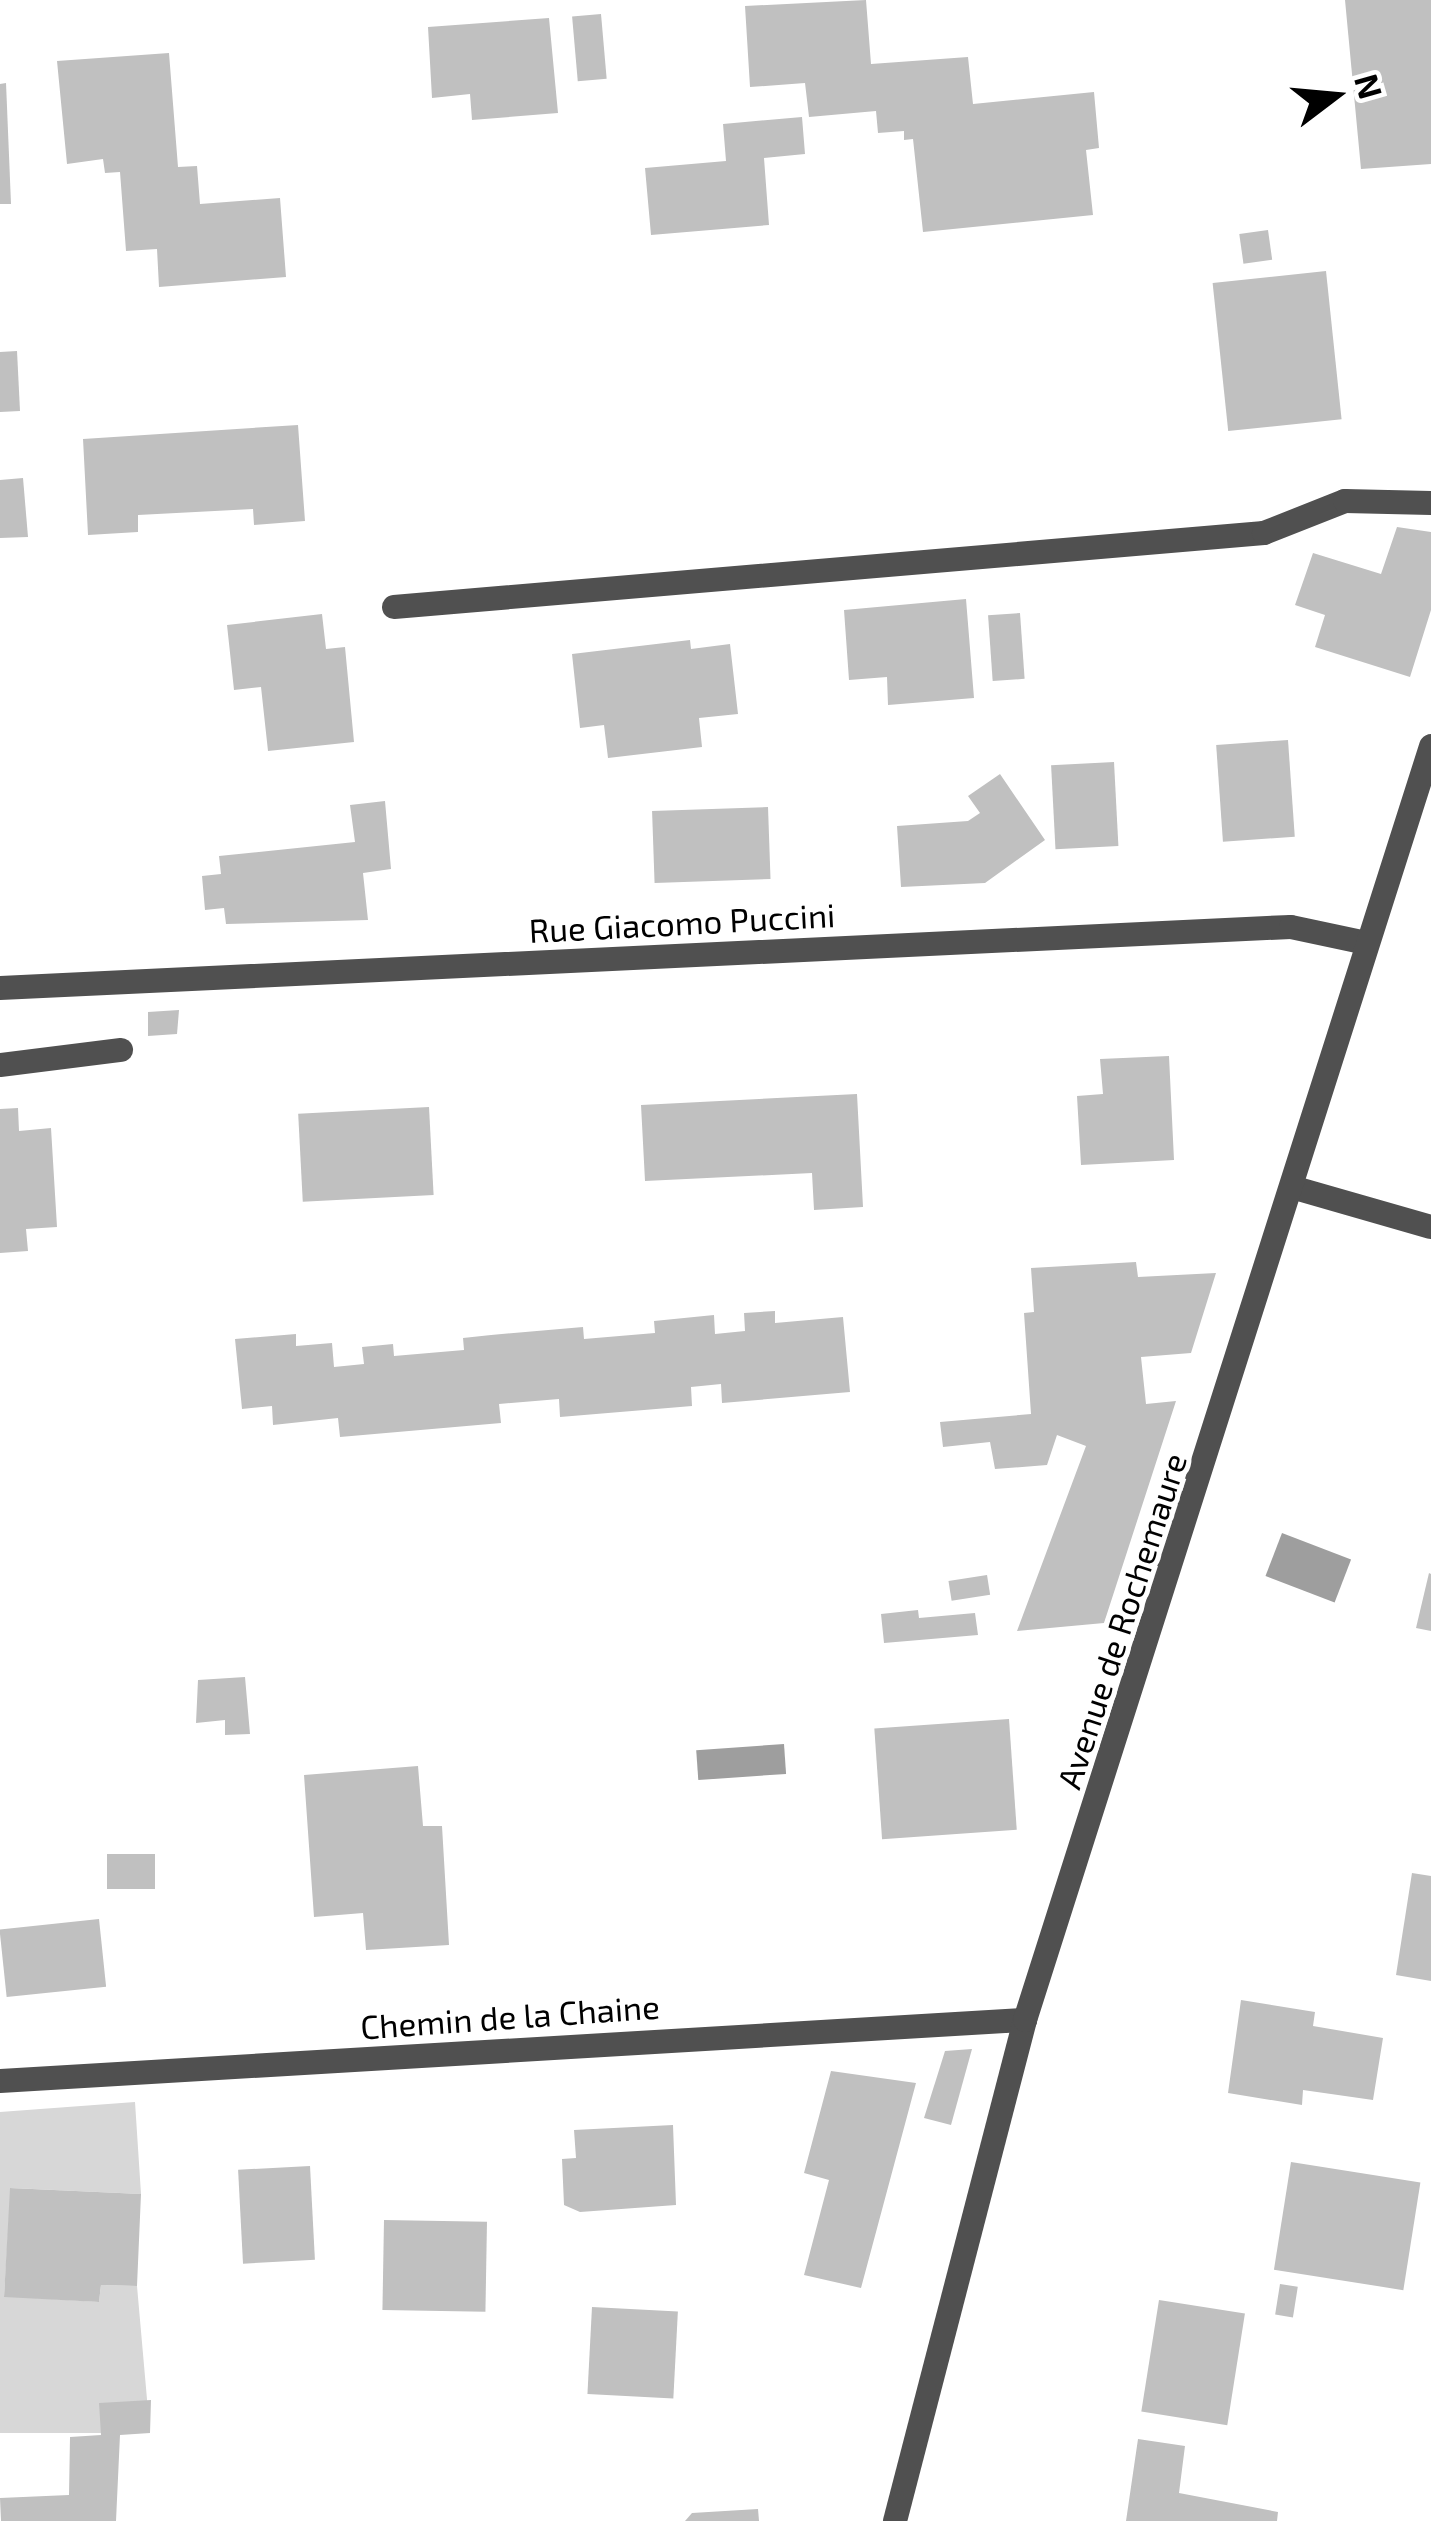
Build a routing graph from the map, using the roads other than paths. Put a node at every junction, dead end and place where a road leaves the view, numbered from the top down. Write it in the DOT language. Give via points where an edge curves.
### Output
graph roads {
  1 [pos="1431,503"];
  2 [pos="394,607"];
  3 [pos="1431,746"];
  4 [pos="1366,943"];
  5 [pos="0,988"];
  6 [pos="121,1050"];
  7 [pos="0,1065"];
  8 [pos="1294,1188"];
  9 [pos="1431,1227"];
  10 [pos="1025,2020"];
  11 [pos="0,2081"];
  12 [pos="896,2521"];
  1 -- 2 [label="street" via="1345,501 1264,533"];
  3 -- 4 [label="street, Avenue de Rochemaure"];
  4 -- 5 [label="street, Rue Giacomo Puccini" via="1291,927"];
  4 -- 8 [label="street, Avenue de Rochemaure"];
  6 -- 7 [label="street"];
  8 -- 9 [label="street"];
  8 -- 10 [label="street, Avenue de Rochemaure"];
  10 -- 11 [label="street, Chemin de la Chaine"];
  10 -- 12 [label="street, Avenue de Rochemaure"];
}
